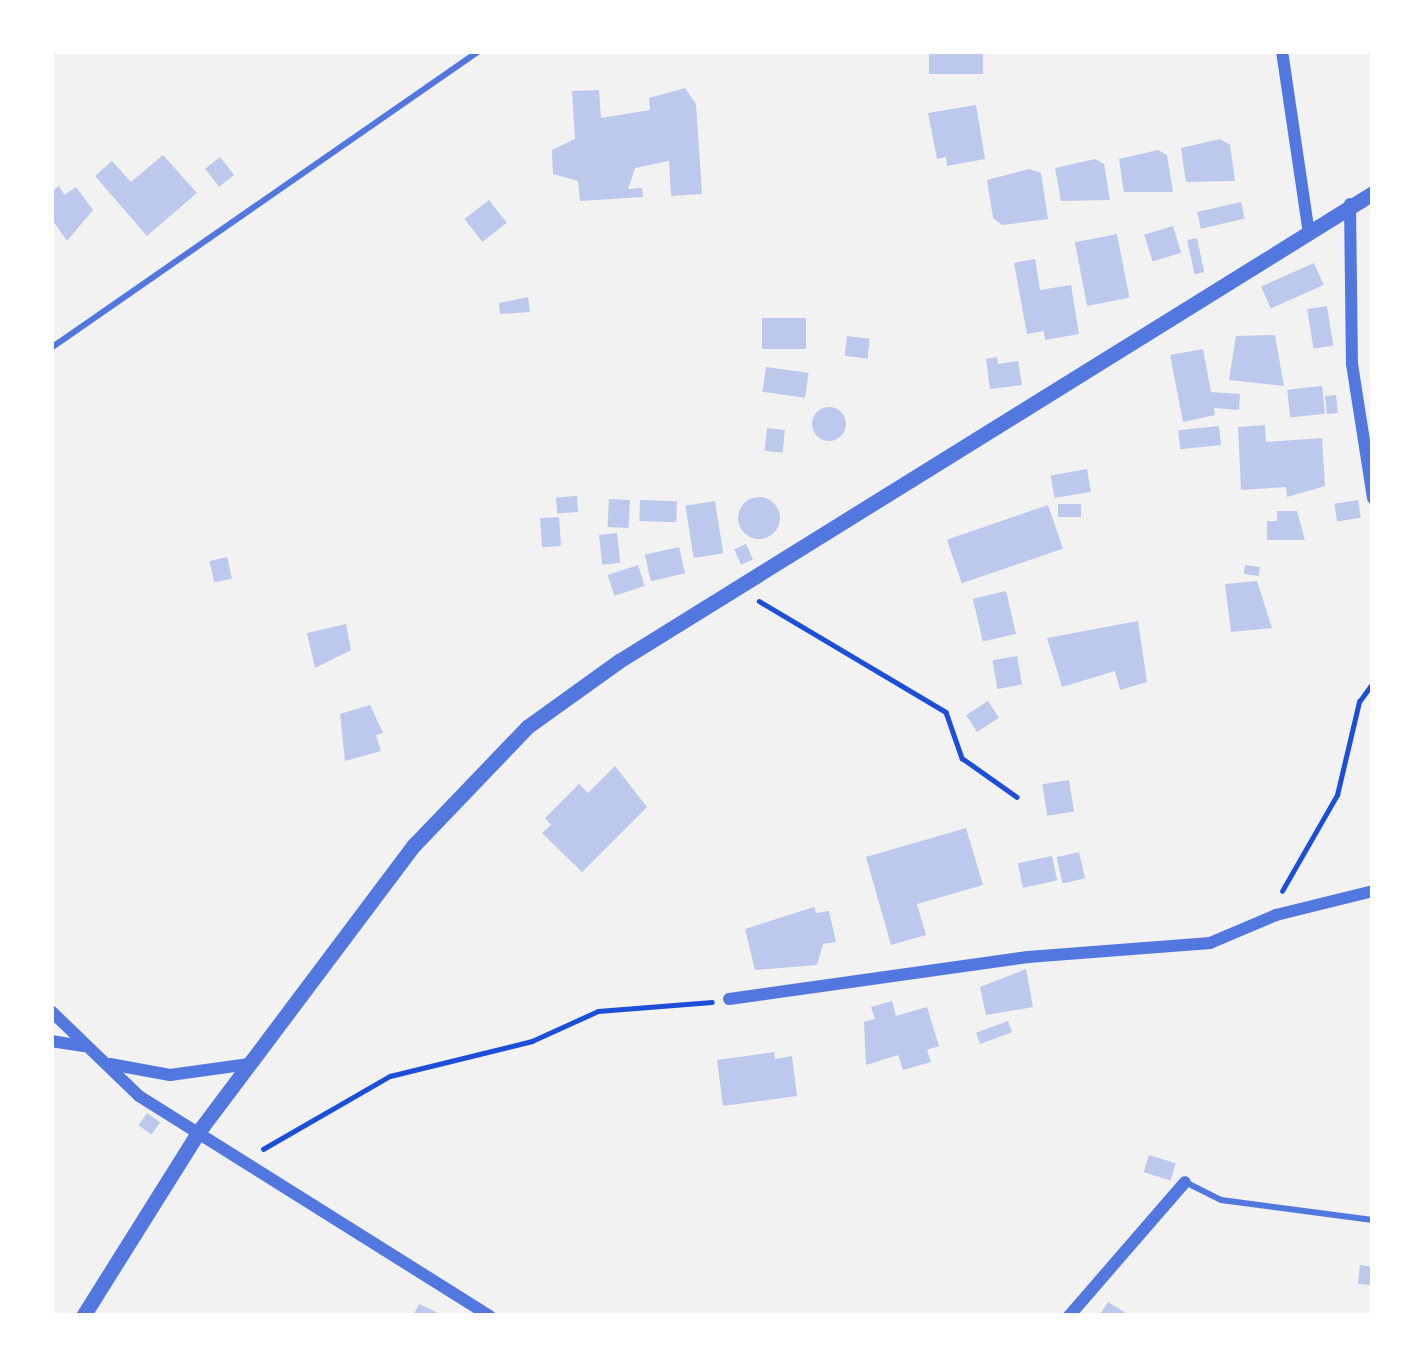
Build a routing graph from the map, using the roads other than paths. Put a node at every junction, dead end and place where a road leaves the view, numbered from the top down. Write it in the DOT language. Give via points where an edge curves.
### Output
graph roads {
  1 [pos="479,51"];
  2 [pos="1282,51"];
  3 [pos="1373,193"];
  4 [pos="1350,204"];
  5 [pos="1308,227"];
  6 [pos="51,347"];
  7 [pos="1373,498"];
  8 [pos="1373,891"];
  9 [pos="729,999"];
  10 [pos="51,1011"];
  11 [pos="51,1041"];
  12 [pos="86,1047"];
  13 [pos="101,1060"];
  14 [pos="250,1064"];
  15 [pos="200,1131"];
  16 [pos="1185,1182"];
  17 [pos="1373,1220"];
  18 [pos="83,1316"];
  19 [pos="490,1316"];
  20 [pos="1069,1316"];
  1 -- 6 [label="lane"];
  2 -- 5 [label="street"];
  3 -- 4 [label="street"];
  4 -- 5 [label="street"];
  4 -- 7 [label="street" via="1352,364"];
  5 -- 14 [label="street" via="619,661 487,764 414,845"];
  8 -- 9 [label="street" via="1190,946 1028,957"];
  10 -- 12 [label="street"];
  11 -- 12 [label="street"];
  12 -- 13 [label="street"];
  13 -- 14 [label="street" via="170,1075"];
  13 -- 15 [label="street" via="140,1096"];
  14 -- 15 [label="street"];
  15 -- 18 [label="street"];
  15 -- 19 [label="street"];
  16 -- 17 [label="lane" via="1221,1200"];
  16 -- 20 [label="street"];
}
